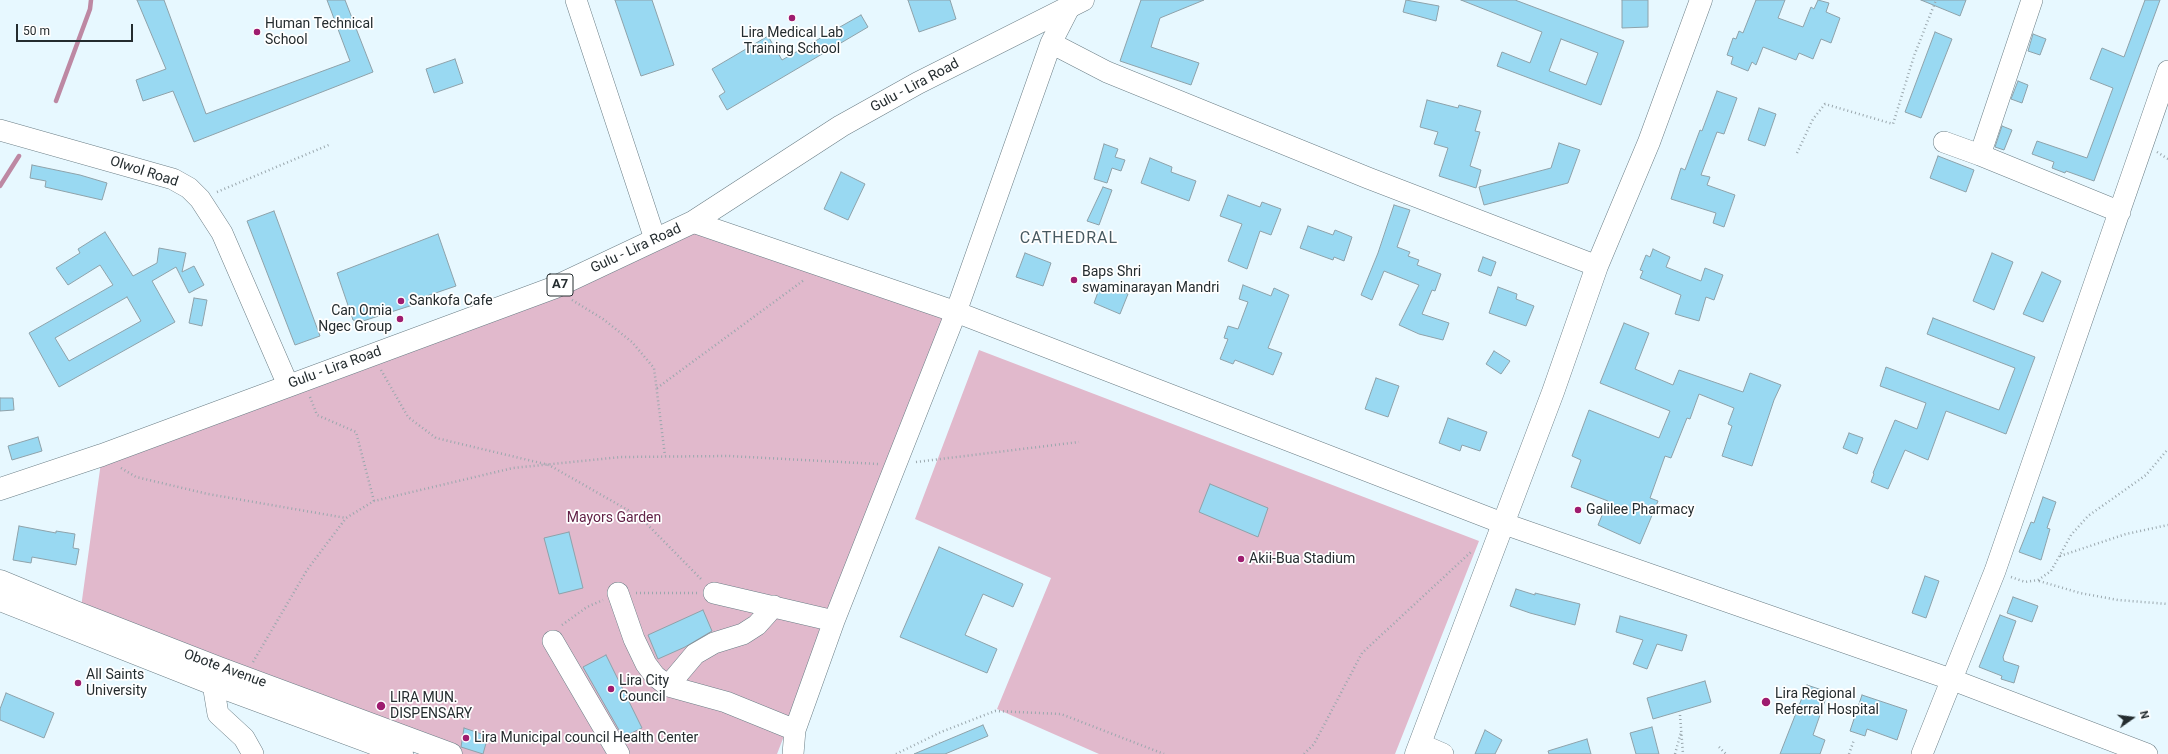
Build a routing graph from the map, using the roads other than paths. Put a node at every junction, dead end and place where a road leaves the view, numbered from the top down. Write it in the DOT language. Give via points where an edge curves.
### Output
graph roads {
  1 [pos="576,0"];
  2 [pos="1701,0"];
  3 [pos="2032,0"];
  4 [pos="1076,3"];
  5 [pos="1052,43"];
  6 [pos="2168,71"];
  7 [pos="0,130"];
  8 [pos="1944,142"];
  9 [pos="1980,155"];
  10 [pos="2120,212"];
  11 [pos="693,222"];
  12 [pos="655,239"];
  13 [pos="1597,266"];
  14 [pos="956,312"];
  15 [pos="296,382"];
  16 [pos="0,489"];
  17 [pos="1502,523"];
  18 [pos="0,580"];
  19 [pos="618,592"];
  20 [pos="714,593"];
  21 [pos="0,600"];
  22 [pos="774,606"];
  23 [pos="834,620"];
  24 [pos="553,642"];
  25 [pos="1953,680"];
  26 [pos="213,684"];
  27 [pos="668,686"];
  28 [pos="793,740"];
  29 [pos="1418,749"];
  30 [pos="253,754"];
  31 [pos="402,754"];
  32 [pos="451,754"];
  33 [pos="619,754"];
  34 [pos="781,754"];
  35 [pos="1443,754"];
  36 [pos="1922,754"];
  37 [pos="2147,754"];
  1 -- 12 [label="street"];
  2 -- 13 [label="main road" via="1648,142"];
  3 -- 9 [label="street"];
  4 -- 5 [label="street"];
  4 -- 11 [label="main road, Gulu - Lira Road / A7" via="918,83 860,116"];
  5 -- 13 [label="street" via="1114,75 1368,178"];
  5 -- 14 [label="street"];
  6 -- 10 [label="street"];
  7 -- 15 [label="street, Olwol Road" via="173,179 189,188 222,233"];
  8 -- 9 [label="street"];
  9 -- 10 [label="street"];
  10 -- 25 [label="street" via="1995,571"];
  11 -- 12 [label="main road, Gulu - Lira Road / A7"];
  11 -- 14 [label="street"];
  12 -- 15 [label="main road, Gulu - Lira Road / A7" via="553,288"];
  13 -- 17 [label="main road" via="1553,392"];
  14 -- 17 [label="street"];
  14 -- 23 [label="street"];
  15 -- 16 [label="main road, Gulu - Lira Road / A7" via="102,455"];
  17 -- 25 [label="street"];
  17 -- 29 [label="main road"];
  18 -- 32 [label="main road, Obote Avenue" via="75,612"];
  19 -- 27 [label="street" via="634,639 646,664 655,676"];
  20 -- 22 [label="street"];
  21 -- 26 [label="main road, Obote Avenue"];
  22 -- 23 [label="street"];
  22 -- 27 [label="street" via="757,625 743,634 714,643 695,654"];
  23 -- 28 [label="street"];
  24 -- 33 [label="street"];
  25 -- 36 [label="street"];
  25 -- 37 [label="street"];
  26 -- 30 [label="street" via="218,714 244,738"];
  26 -- 31 [label="main road, Obote Avenue"];
  27 -- 28 [label="street" via="726,702"];
  28 -- 34 [label="street"];
  29 -- 35 [label="street"];
}
